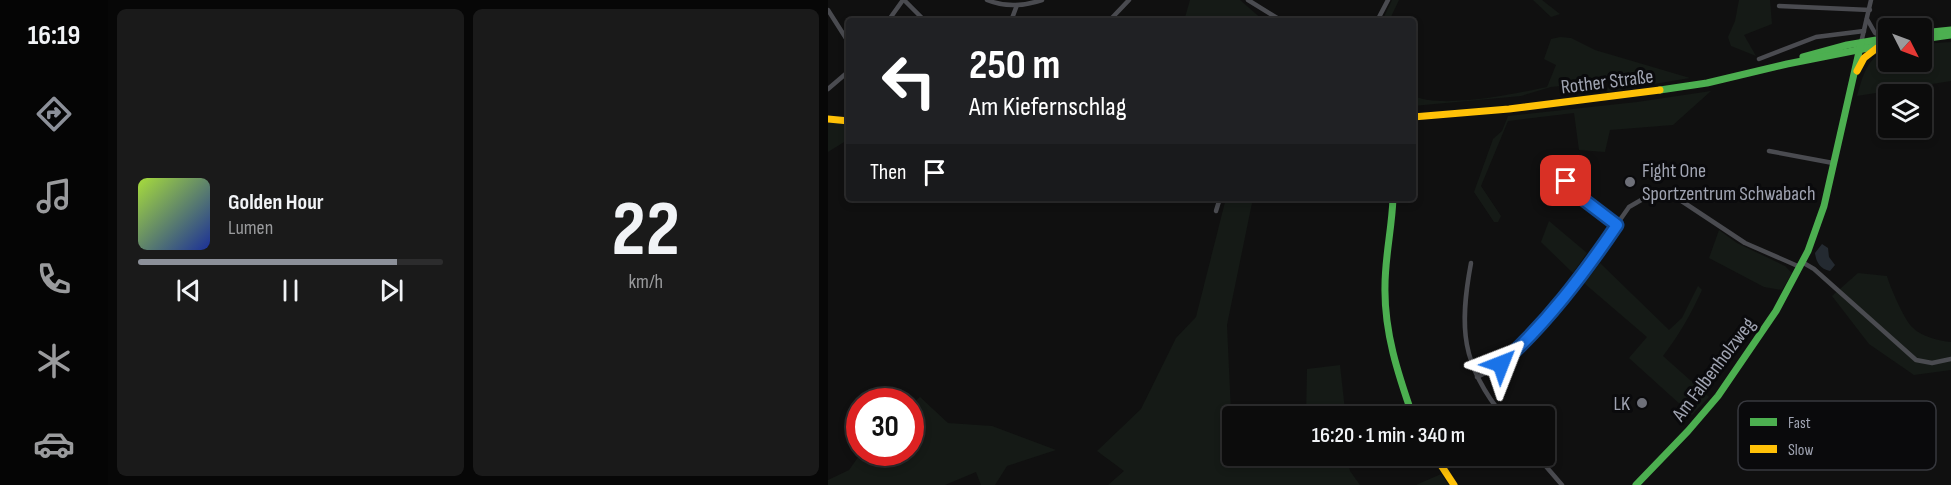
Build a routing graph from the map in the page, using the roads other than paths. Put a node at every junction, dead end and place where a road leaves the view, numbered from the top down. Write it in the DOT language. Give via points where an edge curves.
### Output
graph roads {
  1 [pos="904,0"];
  2 [pos="987,0"];
  3 [pos="1042,0"];
  4 [pos="1129,0"];
  5 [pos="1248,0"];
  6 [pos="1388,0"];
  7 [pos="1871,0"];
  8 [pos="1017,5"];
  9 [pos="1779,6"];
  10 [pos="828,10"];
  11 [pos="1870,10"];
  12 [pos="890,18"];
  13 [pos="922,18"];
  14 [pos="1012,18"];
  15 [pos="1112,18"];
  16 [pos="1277,18"];
  17 [pos="1379,18"];
  18 [pos="1867,19"];
  19 [pos="1951,30"];
  20 [pos="1864,32"];
  21 [pos="1932,32"];
  22 [pos="1951,34"];
  23 [pos="1878,35"];
  24 [pos="1932,37"];
  25 [pos="846,38"];
  26 [pos="1878,43"];
  27 [pos="1860,47"];
  28 [pos="1878,47"];
  29 [pos="1759,59"];
  30 [pos="846,74"];
  31 [pos="1851,84"];
  32 [pos="828,89"];
  33 [pos="828,119"];
  34 [pos="1416,119"];
  35 [pos="846,121"];
  36 [pos="1769,151"];
  37 [pos="1833,163"];
  38 [pos="1566,181"];
  39 [pos="1219,201"];
  40 [pos="1394,201"];
  41 [pos="1216,211"];
  42 [pos="1617,225"];
  43 [pos="1471,263"];
  44 [pos="1801,264"];
  45 [pos="1951,359"];
  46 [pos="1477,377"];
  47 [pos="1409,406"];
  48 [pos="1496,406"];
  49 [pos="1442,466"];
  50 [pos="1546,466"];
  51 [pos="1454,485"];
  52 [pos="1562,485"];
  53 [pos="1636,485"];
  1 -- 12 [label="street"];
  1 -- 13 [label="street"];
  2 -- 8 [label="street"];
  3 -- 8 [label="street"];
  4 -- 15 [label="street"];
  5 -- 16 [label="street"];
  6 -- 17 [label="street"];
  7 -- 11 [label="street"];
  8 -- 14 [label="street"];
  9 -- 11 [label="street"];
  10 -- 25 [label="street"];
  11 -- 18 [label="street"];
  18 -- 20 [label="street"];
  18 -- 23 [label="street"];
  19 -- 21 [label="main road"];
  20 -- 27 [label="street"];
  20 -- 29 [label="street" via="1816,37"];
  22 -- 24 [label="main road"];
  26 -- 27 [label="main road, Rother Straße"];
  27 -- 31 [label="main road, Am Falbenholzweg"];
  27 -- 34 [label="main road, Rother Straße" via="1707,83 1639,94"];
  28 -- 31 [label="main road" via="1864,58"];
  30 -- 32 [label="street"];
  31 -- 37 [label="main road, Am Falbenholzweg"];
  33 -- 35 [label="main road"];
  36 -- 37 [label="street"];
  37 -- 44 [label="main road, Am Falbenholzweg" via="1816,232"];
  38 -- 42 [label="street" via="1571,190"];
  39 -- 41 [label="street"];
  40 -- 47 [label="main road" via="1386,263 1386,319 1394,366"];
  42 -- 44 [label="street" via="1641,198 1671,195 1745,243"];
  42 -- 46 [label="street" via="1542,322 1501,364"];
  43 -- 46 [label="street" via="1463,318"];
  44 -- 45 [label="street" via="1814,269 1916,360 1932,363"];
  44 -- 53 [label="main road, Am Falbenholzweg" via="1771,319 1718,396"];
  46 -- 48 [label="street"];
  49 -- 51 [label="main road"];
  50 -- 52 [label="street"];
}
